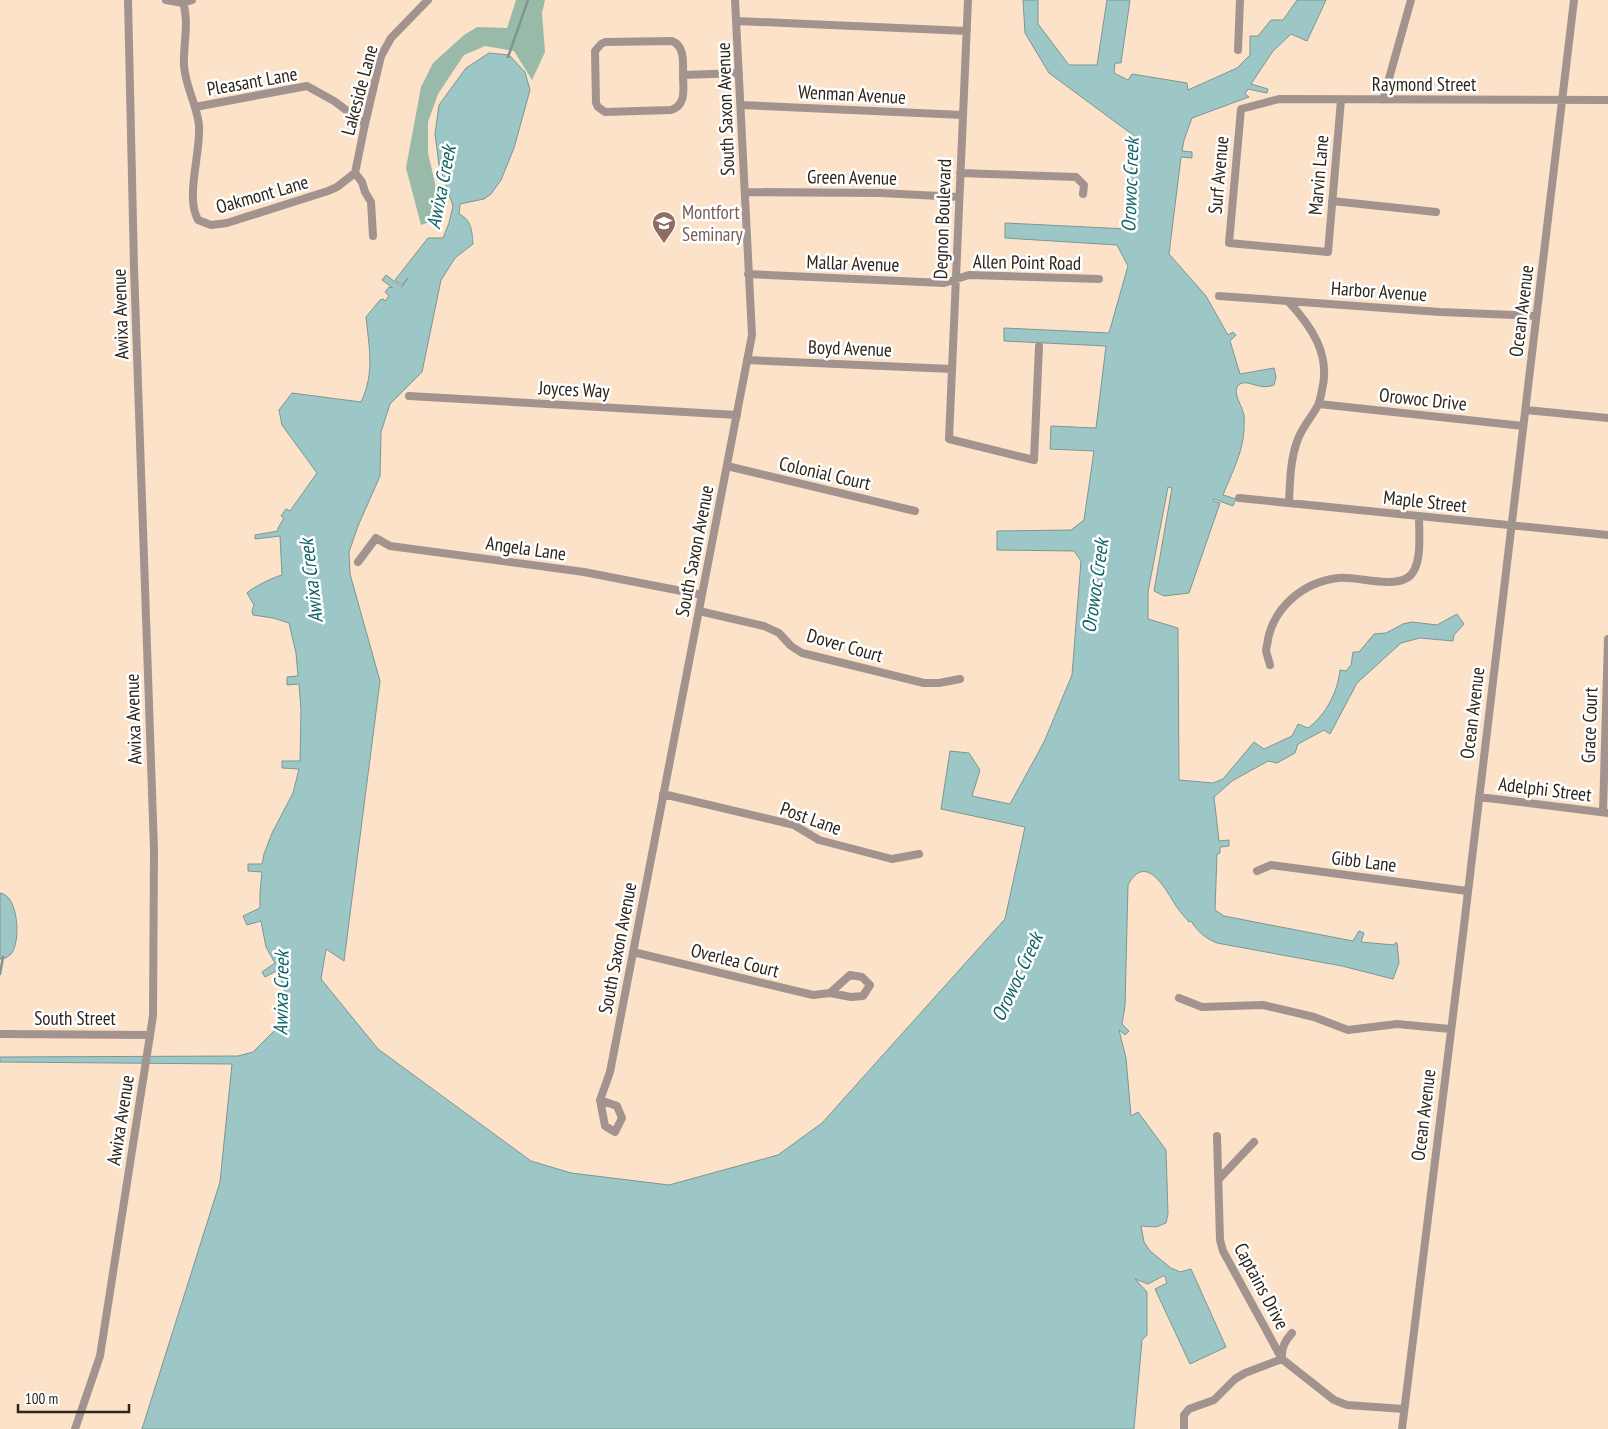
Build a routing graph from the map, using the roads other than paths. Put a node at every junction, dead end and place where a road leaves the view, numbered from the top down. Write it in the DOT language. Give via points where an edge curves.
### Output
graph roads {
  1 [pos="128,0"];
  2 [pos="166,0"];
  3 [pos="192,0"];
  4 [pos="428,0"];
  5 [pos="735,0"];
  6 [pos="968,0"];
  7 [pos="1240,0"];
  8 [pos="1411,0"];
  9 [pos="1574,0"];
  10 [pos="182,1"];
  11 [pos="737,21"];
  12 [pos="967,31"];
  13 [pos="1238,50"];
  14 [pos="738,73"];
  15 [pos="684,75"];
  16 [pos="1341,100"];
  17 [pos="1383,100"];
  18 [pos="1608,100"];
  19 [pos="1562,101"];
  20 [pos="741,105"];
  21 [pos="194,107"];
  22 [pos="1241,109"];
  23 [pos="963,115"];
  24 [pos="365,124"];
  25 [pos="355,173"];
  26 [pos="960,173"];
  27 [pos="744,192"];
  28 [pos="1083,194"];
  29 [pos="959,197"];
  30 [pos="1332,201"];
  31 [pos="1436,212"];
  32 [pos="373,236"];
  33 [pos="1328,252"];
  34 [pos="748,274"];
  35 [pos="1099,279"];
  36 [pos="956,280"];
  37 [pos="1219,296"];
  38 [pos="1288,301"];
  39 [pos="1536,316"];
  40 [pos="1039,346"];
  41 [pos="747,360"];
  42 [pos="952,369"];
  43 [pos="409,396"];
  44 [pos="1318,404"];
  45 [pos="1526,410"];
  46 [pos="737,415"];
  47 [pos="1608,418"];
  48 [pos="1523,426"];
  49 [pos="727,466"];
  50 [pos="1239,498"];
  51 [pos="1289,504"];
  52 [pos="916,511"];
  53 [pos="1419,517"];
  54 [pos="1511,525"];
  55 [pos="1608,535"];
  56 [pos="358,562"];
  57 [pos="702,594"];
  58 [pos="699,611"];
  59 [pos="1608,639"];
  60 [pos="1270,665"];
  61 [pos="960,679"];
  62 [pos="663,794"];
  63 [pos="1478,797"];
  64 [pos="1605,812"];
  65 [pos="919,854"];
  66 [pos="1257,871"];
  67 [pos="1467,890"];
  68 [pos="633,952"];
  69 [pos="830,993"];
  70 [pos="1179,998"];
  71 [pos="1450,1029"];
  72 [pos="0,1034"];
  73 [pos="149,1035"];
  74 [pos="600,1100"];
  75 [pos="1217,1136"];
  76 [pos="1254,1142"];
  77 [pos="1219,1179"];
  78 [pos="1292,1333"];
  79 [pos="1282,1359"];
  80 [pos="1404,1409"];
  81 [pos="74,1429"];
  82 [pos="1184,1429"];
  83 [pos="1404,1429"];
  1 -- 73 [label="street, Awixa Avenue" via="154,858 153,1016"];
  2 -- 10 [label="street"];
  3 -- 10 [label="street"];
  4 -- 24 [label="street, Lakeside Lane" via="385,48"];
  5 -- 11 [label="street, South Saxon Avenue"];
  6 -- 12 [label="street, Degnon Boulevard"];
  7 -- 13 [label="street"];
  8 -- 17 [label="street"];
  9 -- 19 [label="street, Ocean Avenue"];
  10 -- 21 [label="street" via="185,77"];
  11 -- 12 [label="street"];
  11 -- 14 [label="street, South Saxon Avenue"];
  12 -- 23 [label="street, Degnon Boulevard"];
  14 -- 15 [label="street"];
  14 -- 20 [label="street, South Saxon Avenue"];
  15 -- 15 [label="street" via="682,51 677,42 605,42 595,50 596,103 605,112 676,109 683,100"];
  16 -- 17 [label="street, Raymond Street"];
  16 -- 22 [label="street, Raymond Street" via="1279,99"];
  16 -- 30 [label="street, Marvin Lane"];
  17 -- 19 [label="street, Raymond Street"];
  18 -- 19 [label="street, Raymond Street"];
  19 -- 39 [label="street, Ocean Avenue"];
  20 -- 23 [label="street, Wenman Avenue"];
  20 -- 27 [label="street, South Saxon Avenue"];
  21 -- 24 [label="street, Pleasant Lane" via="307,86"];
  21 -- 25 [label="street, Oakmont Lane" via="199,137 192,196 193,208 203,223 227,223 328,191"];
  22 -- 33 [label="street, Surf Avenue" via="1229,243"];
  23 -- 26 [label="street, Degnon Boulevard"];
  24 -- 25 [label="street, Lakeside Lane"];
  25 -- 32 [label="street" via="371,202"];
  26 -- 28 [label="street" via="1076,177 1084,185"];
  26 -- 29 [label="street, Degnon Boulevard"];
  27 -- 29 [label="street, Green Avenue"];
  27 -- 34 [label="street, South Saxon Avenue"];
  29 -- 36 [label="street, Degnon Boulevard"];
  30 -- 31 [label="street"];
  30 -- 33 [label="street, Marvin Lane"];
  34 -- 36 [label="street, Mallar Avenue" via="944,283"];
  34 -- 41 [label="street, South Saxon Avenue" via="752,335"];
  35 -- 36 [label="street, Allen Point Road" via="969,275"];
  36 -- 42 [label="street, Degnon Boulevard"];
  37 -- 38 [label="street, Harbor Avenue"];
  38 -- 39 [label="street, Harbor Avenue"];
  38 -- 44 [label="street" via="1304,318 1323,356 1324,384"];
  39 -- 45 [label="street, Ocean Avenue"];
  40 -- 42 [label="street, Degnon Boulevard" via="1034,460 949,439"];
  41 -- 42 [label="street, Boyd Avenue"];
  41 -- 46 [label="street, South Saxon Avenue"];
  43 -- 46 [label="street, Joyces Way"];
  44 -- 48 [label="street, Orowoc Drive"];
  44 -- 51 [label="street" via="1298,439 1292,459"];
  45 -- 47 [label="street"];
  45 -- 48 [label="street, Ocean Avenue"];
  46 -- 49 [label="street, South Saxon Avenue"];
  48 -- 54 [label="street, Ocean Avenue"];
  49 -- 52 [label="street, Colonial Court"];
  49 -- 57 [label="street, South Saxon Avenue"];
  50 -- 51 [label="street, Maple Street"];
  51 -- 53 [label="street, Maple Street"];
  53 -- 54 [label="street, Maple Street"];
  53 -- 60 [label="street" via="1416,568 1407,578 1396,581 1339,578 1305,588 1278,613 1266,650"];
  54 -- 55 [label="street, Maple Street"];
  54 -- 63 [label="street, Ocean Avenue"];
  56 -- 57 [label="street, Angela Lane" via="376,538 390,546 584,572"];
  57 -- 58 [label="street, South Saxon Avenue"];
  58 -- 61 [label="street, Dover Court" via="764,626 779,633 802,653 924,682"];
  58 -- 62 [label="street, South Saxon Avenue"];
  59 -- 64 [label="street, Grace Court"];
  62 -- 65 [label="street, Post Lane" via="794,826 819,840 892,859"];
  62 -- 68 [label="street, South Saxon Avenue"];
  63 -- 64 [label="street, Adelphi Street"];
  63 -- 67 [label="street, Ocean Avenue"];
  66 -- 67 [label="street, Gibb Lane" via="1271,865"];
  67 -- 71 [label="street, Ocean Avenue"];
  68 -- 69 [label="street, Overlea Court" via="813,995"];
  68 -- 74 [label="street, South Saxon Avenue" via="610,1072"];
  69 -- 69 [label="street, Overlea Court" via="862,996 870,985 862,977 850,975"];
  70 -- 71 [label="street" via="1202,1007 1263,1005 1314,1017 1348,1030 1397,1024"];
  71 -- 80 [label="street, Ocean Avenue"];
  72 -- 73 [label="street, South Street"];
  73 -- 81 [label="street, Awixa Avenue" via="100,1356"];
  75 -- 77 [label="street, Captains Drive"];
  76 -- 77 [label="street"];
  77 -- 79 [label="street, Captains Drive" via="1223,1251"];
  78 -- 79 [label="street, Captains Drive" via="1282,1350"];
  79 -- 80 [label="street, Captains Drive" via="1334,1400 1346,1405"];
  79 -- 82 [label="street, Captains Drive" via="1245,1373 1214,1400 1189,1409 1184,1414"];
  80 -- 83 [label="street, Ocean Avenue"];
}
